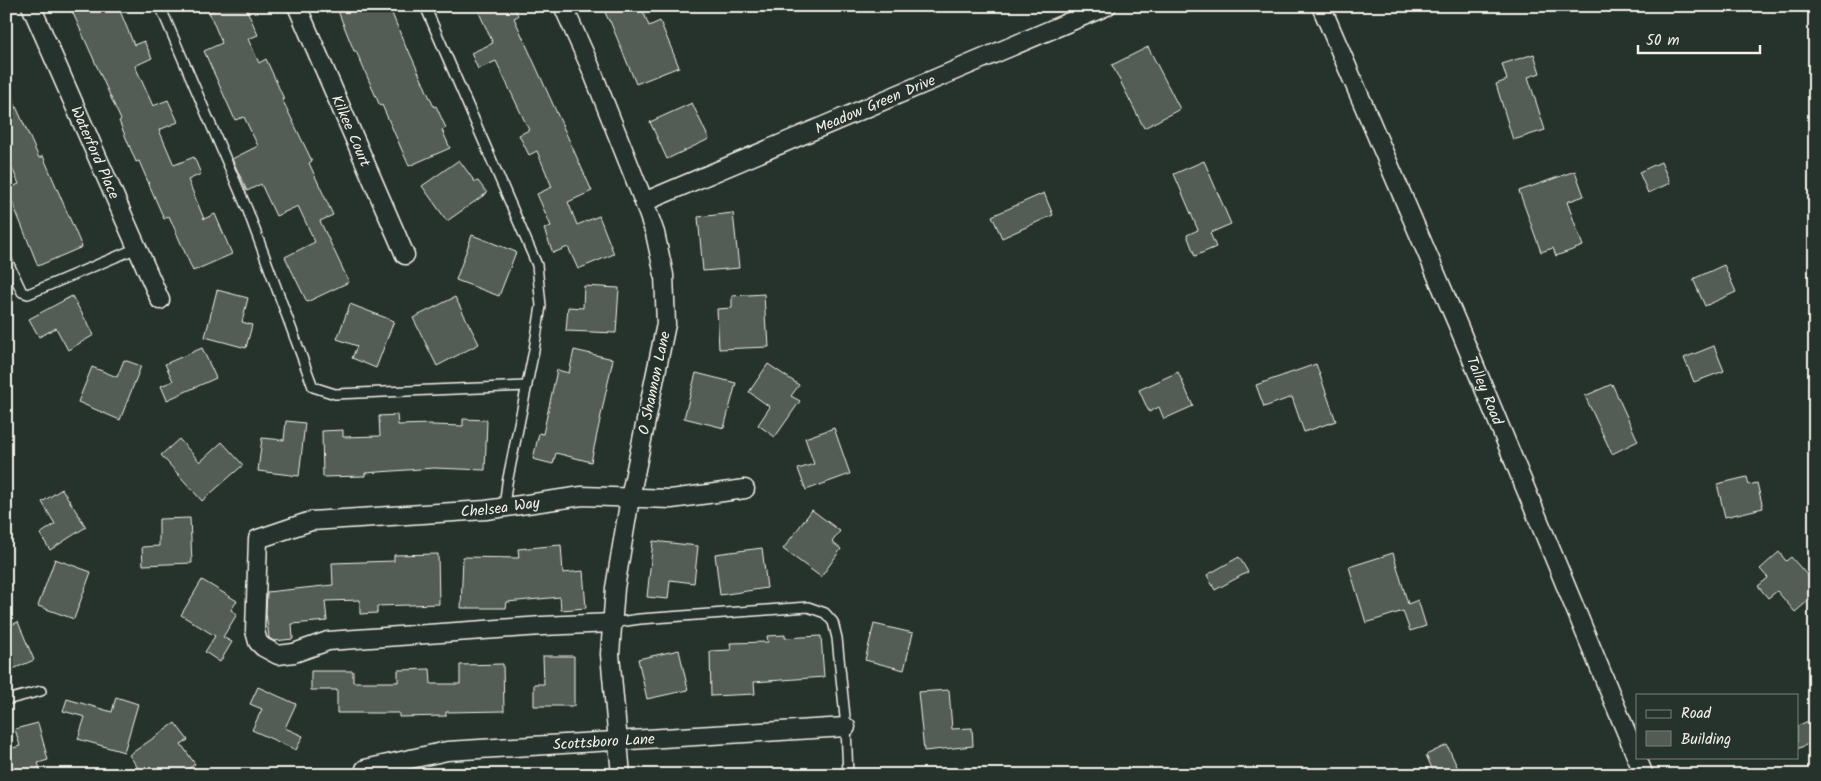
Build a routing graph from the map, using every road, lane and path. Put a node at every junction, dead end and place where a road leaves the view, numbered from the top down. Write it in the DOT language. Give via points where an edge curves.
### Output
graph roads {
  1 [pos="31,6"];
  2 [pos="160,6"];
  3 [pos="297,6"];
  4 [pos="425,6"];
  5 [pos="563,6"];
  6 [pos="1107,6"];
  7 [pos="1320,6"];
  8 [pos="644,202"];
  9 [pos="137,248"];
  10 [pos="405,255"];
  11 [pos="6,258"];
  12 [pos="160,300"];
  13 [pos="527,386"];
  14 [pos="745,489"];
  15 [pos="630,498"];
  16 [pos="504,507"];
  17 [pos="612,623"];
  18 [pos="40,691"];
  19 [pos="6,700"];
  20 [pos="846,727"];
  21 [pos="619,742"];
  22 [pos="1636,756"];
  23 [pos="1637,758"];
  24 [pos="367,772"];
  25 [pos="621,775"];
  26 [pos="848,775"];
  27 [pos="1644,775"];
  1 -- 9 [label="street, Waterford Place"];
  2 -- 13 [label="lane" via="248,211 313,387 335,394"];
  3 -- 10 [label="street, Kilkee Court"];
  4 -- 13 [label="lane" via="537,265 541,306"];
  5 -- 8 [label="street, O Shannon Lane"];
  6 -- 8 [label="street, Meadow Green Drive"];
  7 -- 22 [label="street, Talley Road" via="1457,323"];
  8 -- 15 [label="street, O Shannon Lane" via="664,275 666,324"];
  9 -- 11 [label="lane" via="28,294 22,292"];
  9 -- 12 [label="street, Waterford Place"];
  13 -- 16 [label="lane"];
  14 -- 15 [label="street, Chelsea Way" via="671,499"];
  15 -- 16 [label="street, Chelsea Way" via="582,496"];
  15 -- 17 [label="street, O Shannon Lane"];
  16 -- 17 [label="street, Chelsea Way" via="311,521 258,539 255,631 258,642 278,655 328,641"];
  17 -- 20 [label="lane" via="752,610 817,609 833,622 837,638"];
  17 -- 21 [label="street, O Shannon Lane" via="610,654"];
  18 -- 19 [label="lane"];
  20 -- 21 [label="street, Scottsboro Lane"];
  20 -- 26 [label="lane"];
  21 -- 24 [label="street, Scottsboro Lane" via="447,751"];
  21 -- 25 [label="street, O Shannon Lane"];
  23 -- 27 [label="street, Talley Road"];
}
